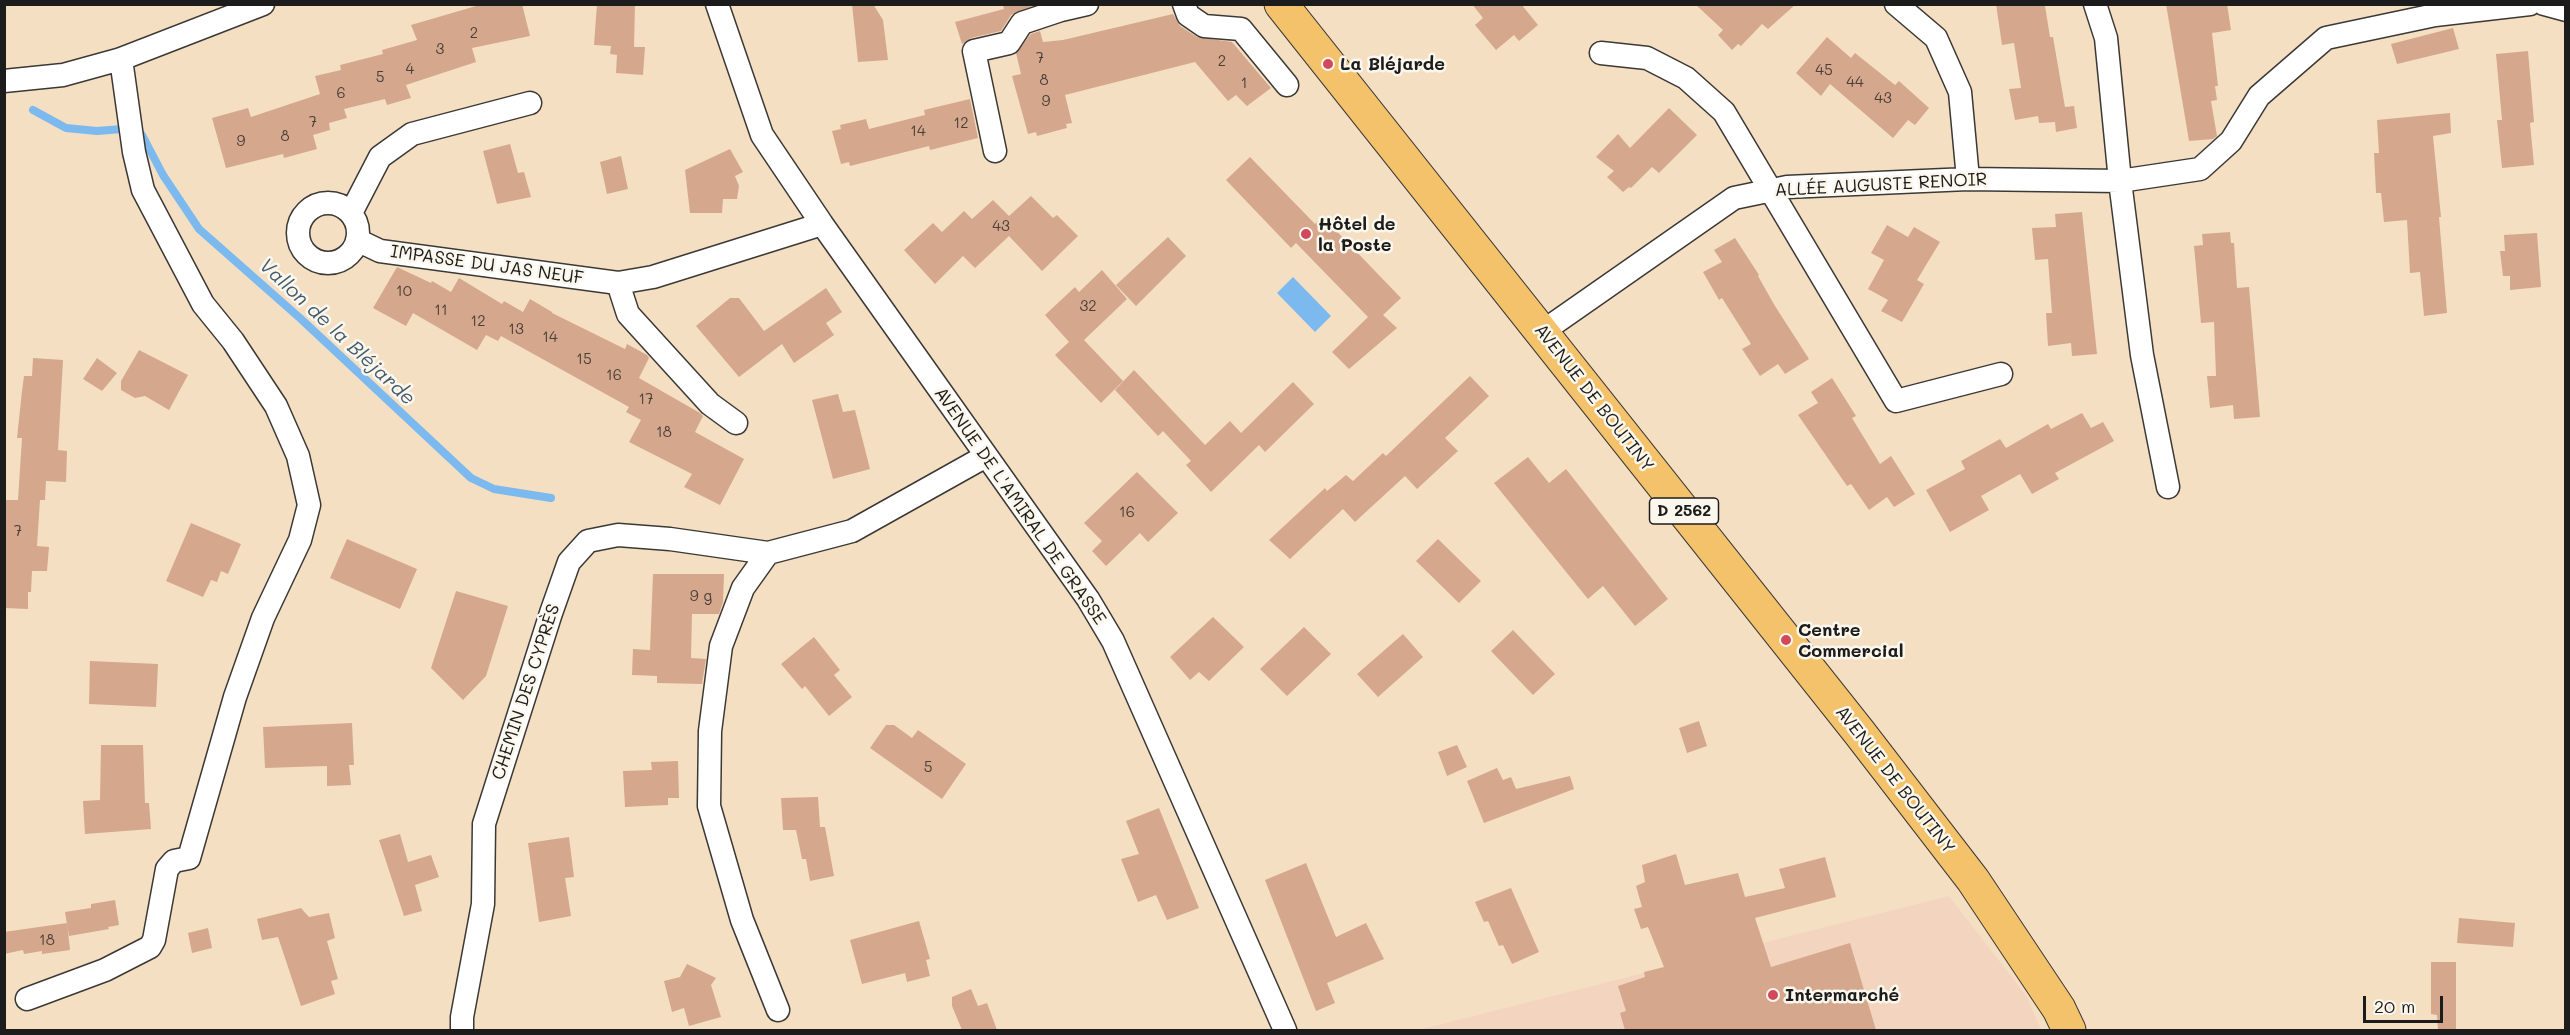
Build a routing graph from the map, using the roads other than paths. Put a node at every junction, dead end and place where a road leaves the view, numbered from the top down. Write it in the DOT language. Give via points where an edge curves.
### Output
graph roads {
  1 [pos="263,4"];
  2 [pos="717,4"];
  3 [pos="1087,4"];
  4 [pos="1184,4"];
  5 [pos="1281,4"];
  6 [pos="1896,4"];
  7 [pos="2095,4"];
  8 [pos="2530,4"];
  9 [pos="2544,4"];
  10 [pos="1061,7"];
  11 [pos="2565,10"];
  12 [pos="1601,52"];
  13 [pos="121,59"];
  14 [pos="4,81"];
  15 [pos="1287,85"];
  16 [pos="530,103"];
  17 [pos="995,151"];
  18 [pos="1968,179"];
  19 [pos="2120,181"];
  20 [pos="1771,190"];
  21 [pos="351,213"];
  22 [pos="822,224"];
  23 [pos="357,240"];
  24 [pos="618,283"];
  25 [pos="1542,332"];
  26 [pos="2001,374"];
  27 [pos="736,423"];
  28 [pos="986,456"];
  29 [pos="2168,487"];
  30 [pos="768,553"];
  31 [pos="27,999"];
  32 [pos="778,1010"];
  33 [pos="462,1030"];
  34 [pos="1285,1030"];
  35 [pos="2069,1030"];
  1 -- 13 [label="street"];
  2 -- 22 [label="street, AVENUE DE L'AMIRAL DE GRASSE" via="762,135"];
  3 -- 10 [label="street"];
  4 -- 15 [label="street" via="1188,15 1204,26 1241,29"];
  5 -- 25 [label="main road, AVENUE DE BOUTINY / D 2562"];
  6 -- 18 [label="street" via="1936,38 1960,92"];
  7 -- 19 [label="street" via="2106,38"];
  8 -- 19 [label="street, ALLÉE AUGUSTE RENOIR" via="2435,15 2326,38 2259,96 2231,141 2200,169"];
  9 -- 11 [label="street"];
  10 -- 17 [label="street" via="1022,23 1009,43 974,51"];
  12 -- 20 [label="street" via="1647,58 1686,78 1724,112"];
  13 -- 14 [label="street" via="63,75"];
  13 -- 31 [label="street" via="143,190 203,304 276,406 298,456 309,505 300,540 263,618 235,697 189,858 174,861 167,869 154,940 150,947 105,970"];
  16 -- 21 [label="street" via="412,134 380,157"];
  18 -- 19 [label="street, ALLÉE AUGUSTE RENOIR"];
  18 -- 20 [label="street, ALLÉE AUGUSTE RENOIR"];
  19 -- 29 [label="street" via="2142,355"];
  20 -- 25 [label="street, ALLÉE AUGUSTE RENOIR" via="1734,198"];
  20 -- 26 [label="street" via="1896,401"];
  21 -- 23 [label="street" via="358,230"];
  21 -- 23 [label="street" via="326,202 315,205 305,212 297,230 300,246 314,260 329,263 343,259"];
  22 -- 24 [label="street, IMPASSE DU JAS NEUF" via="654,277"];
  22 -- 28 [label="street, AVENUE DE L'AMIRAL DE GRASSE"];
  23 -- 24 [label="street, IMPASSE DU JAS NEUF" via="380,251"];
  24 -- 27 [label="street" via="628,314 710,404"];
  25 -- 35 [label="main road, AVENUE DE BOUTINY / D 2562" via="1973,880 2059,1008"];
  28 -- 30 [label="street, CHEMIN DES CYPRÈS" via="852,531"];
  28 -- 34 [label="street, AVENUE DE L'AMIRAL DE GRASSE" via="1088,598 1113,641"];
  30 -- 32 [label="street" via="743,588 720,646 710,731 709,806 742,920"];
  30 -- 33 [label="street, CHEMIN DES CYPRÈS" via="618,534 588,541 569,562 484,824 483,904"];
}
